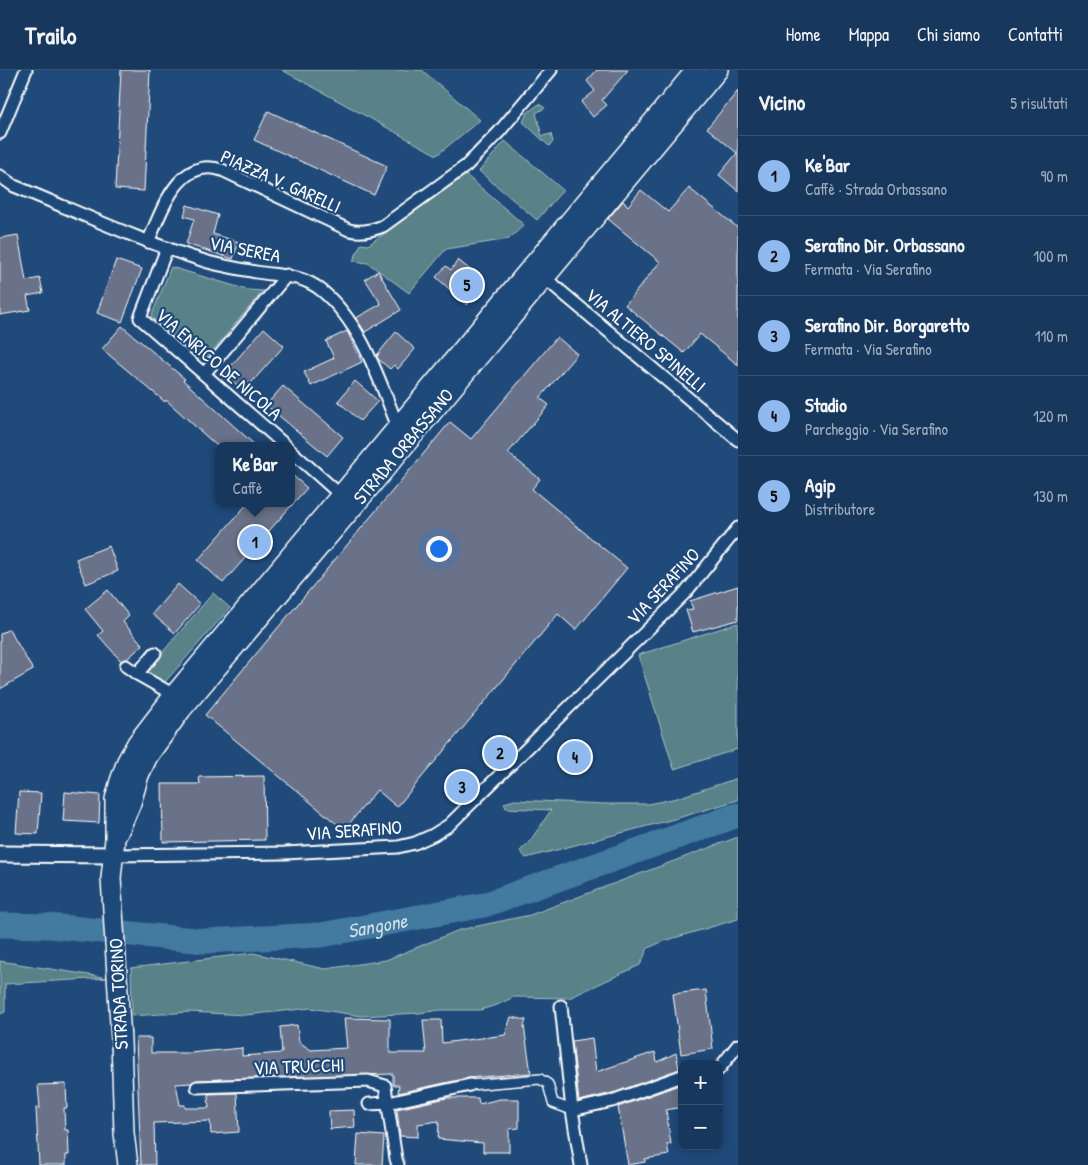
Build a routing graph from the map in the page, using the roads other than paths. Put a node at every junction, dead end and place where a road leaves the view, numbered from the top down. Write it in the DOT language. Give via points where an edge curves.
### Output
graph roads {
  1 [pos="26,70"];
  2 [pos="551,70"];
  3 [pos="696,70"];
  4 [pos="718,70"];
  5 [pos="0,133"];
  6 [pos="0,176"];
  7 [pos="148,242"];
  8 [pos="167,248"];
  9 [pos="538,272"];
  10 [pos="288,276"];
  11 [pos="204,374"];
  12 [pos="405,432"];
  13 [pos="738,440"];
  14 [pos="281,442"];
  15 [pos="295,454"];
  16 [pos="347,500"];
  17 [pos="738,528"];
  18 [pos="155,653"];
  19 [pos="126,666"];
  20 [pos="137,674"];
  21 [pos="174,695"];
  22 [pos="114,847"];
  23 [pos="0,854"];
  24 [pos="561,1006"];
  25 [pos="738,1045"];
  26 [pos="723,1064"];
  27 [pos="678,1077"];
  28 [pos="470,1084"];
  29 [pos="197,1087"];
  30 [pos="388,1103"];
  31 [pos="369,1104"];
  32 [pos="572,1110"];
  33 [pos="124,1133"];
  34 [pos="119,1165"];
  35 [pos="128,1165"];
  36 [pos="398,1165"];
  37 [pos="581,1165"];
  1 -- 5 [label="street"];
  2 -- 7 [label="street, PIAZZA V. GARELLI" via="466,166 373,230 349,230 214,168 203,167 179,183 169,195"];
  3 -- 9 [label="main road, STRADA ORBASSANO"];
  4 -- 9 [label="main road, STRADA ORBASSANO"];
  6 -- 7 [label="street, VIA SEREA" via="14,186"];
  7 -- 8 [label="street, VIA SEREA"];
  8 -- 10 [label="street, VIA SEREA" via="210,262"];
  8 -- 11 [label="street, VIA ENRICO DE NICOLA" via="140,318"];
  9 -- 12 [label="main road, STRADA ORBASSANO"];
  9 -- 13 [label="street, VIA ALTIERO SPINELLI"];
  10 -- 11 [label="street"];
  10 -- 12 [label="street, VIA SEREA" via="300,278 320,289 345,316 363,344"];
  11 -- 14 [label="street, VIA ENRICO DE NICOLA"];
  12 -- 16 [label="main road, STRADA ORBASSANO"];
  15 -- 16 [label="street"];
  16 -- 21 [label="main road, STRADA ORBASSANO"];
  16 -- 22 [label="main road, STRADA ORBASSANO" via="160,738 139,775"];
  17 -- 22 [label="street, VIA SERAFINO" via="686,592 488,788 449,825 433,835 398,846 285,852"];
  18 -- 20 [label="street"];
  19 -- 20 [label="street"];
  20 -- 21 [label="street"];
  21 -- 22 [label="main road, STRADA ORBASSANO" via="127,761 115,799"];
  22 -- 23 [label="street"];
  22 -- 33 [label="main road, STRADA TORINO" via="111,878"];
  24 -- 32 [label="street"];
  25 -- 26 [label="street"];
  27 -- 32 [label="street" via="612,1101"];
  28 -- 30 [label="street"];
  28 -- 32 [label="street" via="540,1079 548,1084 553,1103"];
  29 -- 30 [label="street, VIA TRUCCHI" via="368,1081 385,1086"];
  30 -- 31 [label="street"];
  30 -- 36 [label="street, VIA TRUCCHI"];
  32 -- 37 [label="street"];
  33 -- 34 [label="main road, STRADA TORINO"];
  33 -- 35 [label="main road, STRADA TORINO"];
}
